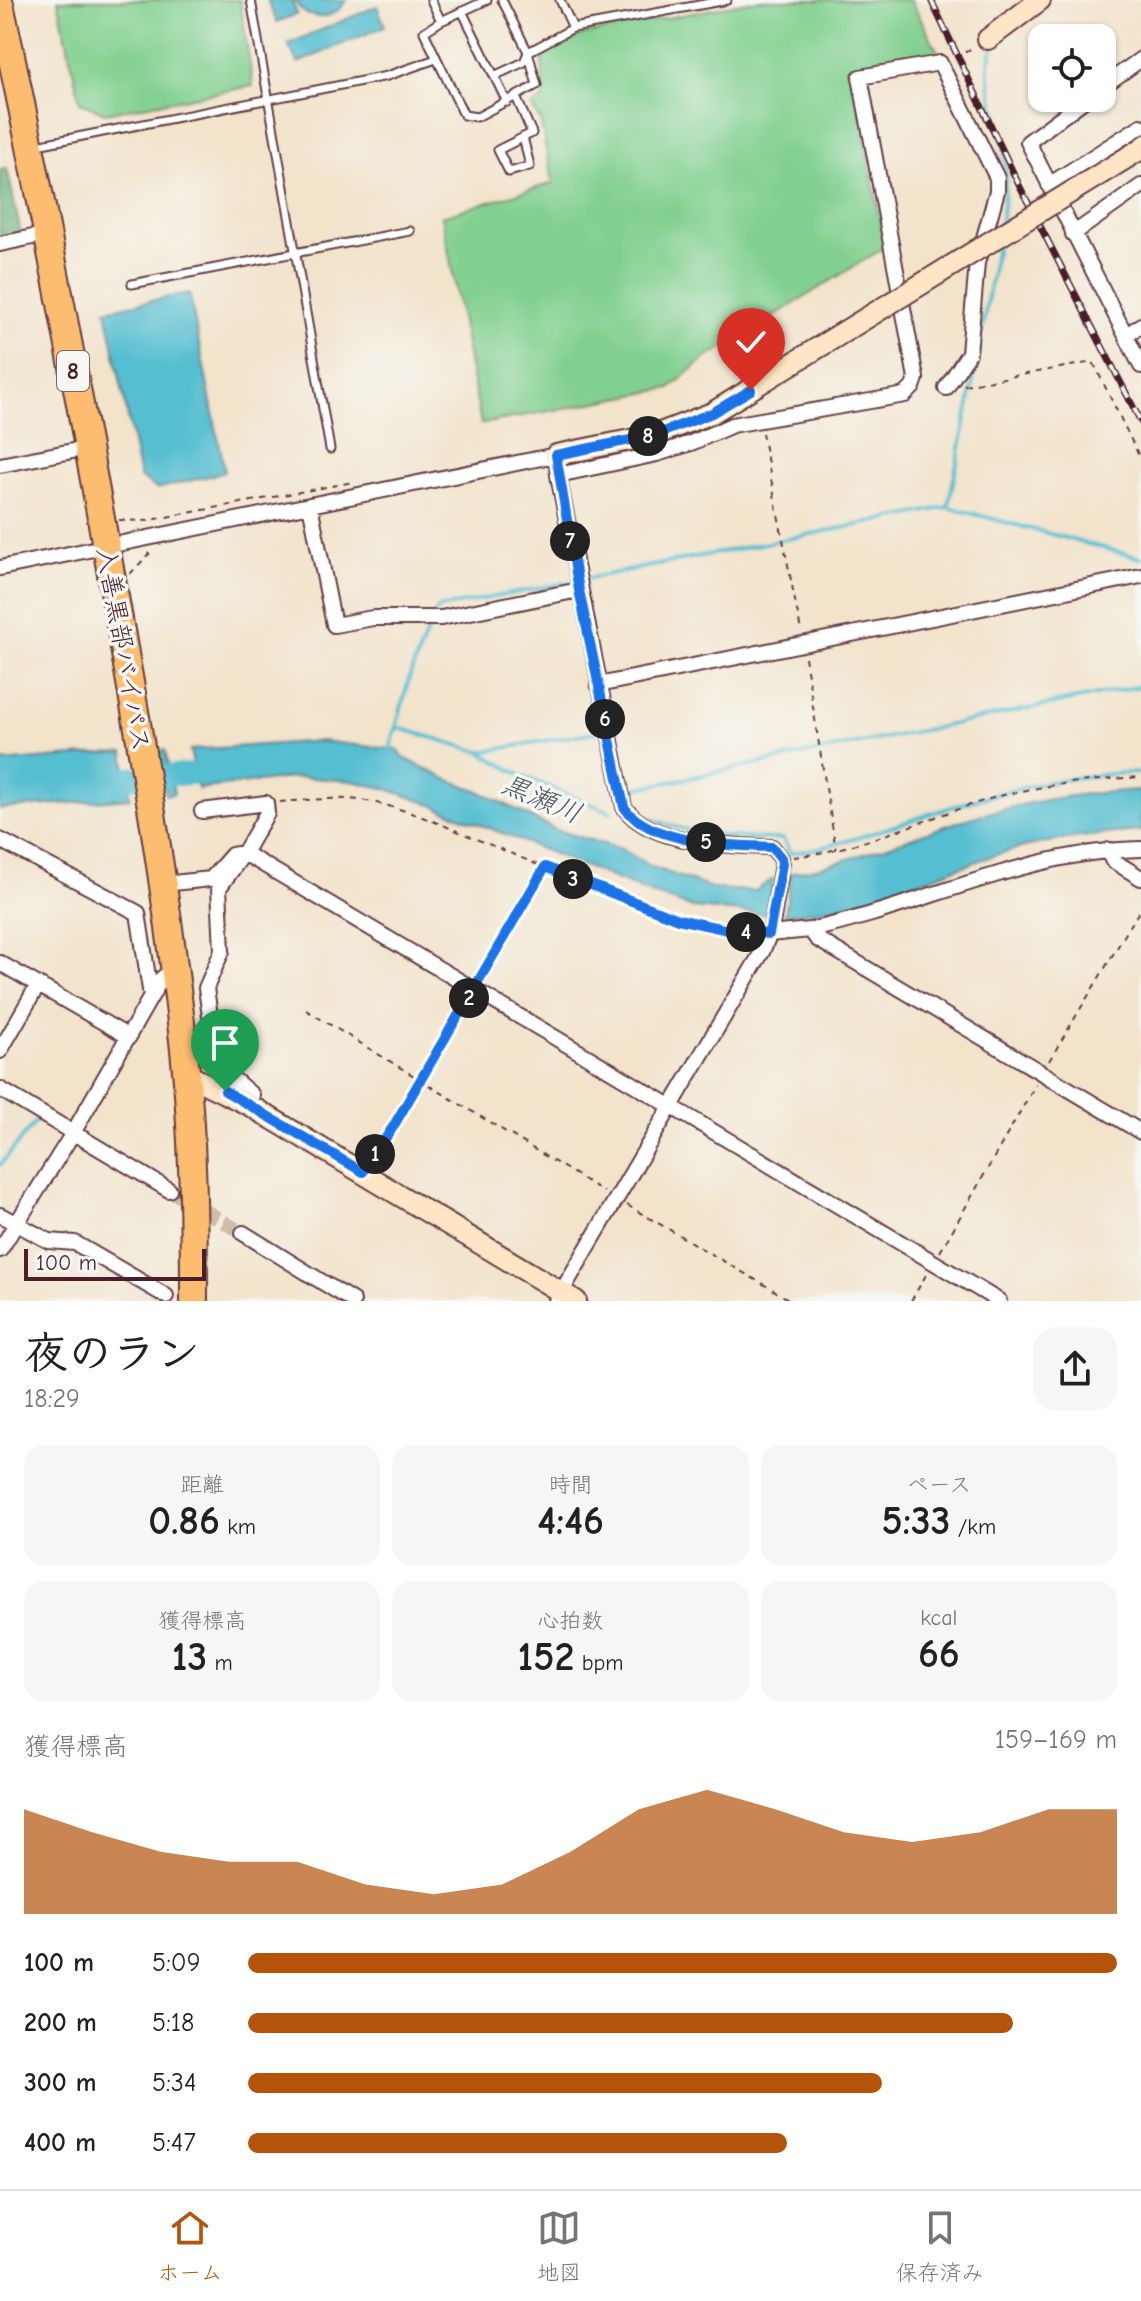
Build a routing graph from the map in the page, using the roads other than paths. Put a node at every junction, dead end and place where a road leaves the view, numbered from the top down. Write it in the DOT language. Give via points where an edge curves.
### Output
graph roads {
  1 [pos="251,0"];
  2 [pos="431,0"];
  3 [pos="487,0"];
  4 [pos="502,0"];
  5 [pos="560,0"];
  6 [pos="727,0"];
  7 [pos="1040,0"];
  8 [pos="0,4"];
  9 [pos="462,11"];
  10 [pos="441,21"];
  11 [pos="573,28"];
  12 [pos="988,39"];
  13 [pos="528,52"];
  14 [pos="436,59"];
  15 [pos="1141,59"];
  16 [pos="494,76"];
  17 [pos="1116,77"];
  18 [pos="516,97"];
  19 [pos="269,98"];
  20 [pos="507,102"];
  21 [pos="1068,112"];
  22 [pos="1141,126"];
  23 [pos="523,137"];
  24 [pos="31,146"];
  25 [pos="1141,149"];
  26 [pos="1049,185"];
  27 [pos="1141,186"];
  28 [pos="410,231"];
  29 [pos="47,234"];
  30 [pos="1073,234"];
  31 [pos="0,244"];
  32 [pos="296,254"];
  33 [pos="132,284"];
  34 [pos="1141,325"];
  35 [pos="1126,336"];
  36 [pos="1141,366"];
  37 [pos="946,388"];
  38 [pos="88,448"];
  39 [pos="330,449"];
  40 [pos="0,465"];
  41 [pos="557,465"];
  42 [pos="310,505"];
  43 [pos="104,534"];
  44 [pos="0,568"];
  45 [pos="1141,576"];
  46 [pos="579,590"];
  47 [pos="598,685"];
  48 [pos="202,811"];
  49 [pos="0,840"];
  50 [pos="1141,849"];
  51 [pos="1109,850"];
  52 [pos="244,853"];
  53 [pos="1141,878"];
  54 [pos="163,884"];
  55 [pos="810,930"];
  56 [pos="770,932"];
  57 [pos="0,963"];
  58 [pos="174,968"];
  59 [pos="38,985"];
  60 [pos="151,996"];
  61 [pos="129,1037"];
  62 [pos="0,1051"];
  63 [pos="186,1074"];
  64 [pos="0,1089"];
  65 [pos="249,1105"];
  66 [pos="671,1106"];
  67 [pos="1141,1132"];
  68 [pos="73,1133"];
  69 [pos="169,1190"];
  70 [pos="0,1215"];
  71 [pos="15,1224"];
  72 [pos="243,1233"];
  73 [pos="0,1250"];
  74 [pos="166,1296"];
  75 [pos="564,1298"];
  76 [pos="194,1301"];
  77 [pos="353,1301"];
  78 [pos="999,1301"];
  1 -- 19 [label="lane"];
  2 -- 10 [label="lane"];
  3 -- 9 [label="lane"];
  4 -- 13 [label="lane"];
  5 -- 11 [label="lane"];
  6 -- 11 [label="lane"];
  7 -- 12 [label="street"];
  8 -- 24 [label="highway, 入善黒部バイパス / 8"];
  9 -- 10 [label="lane"];
  9 -- 16 [label="lane"];
  10 -- 14 [label="lane" via="424,32"];
  11 -- 13 [label="lane"];
  13 -- 16 [label="lane" via="524,62"];
  13 -- 18 [label="lane" via="537,85"];
  14 -- 19 [label="lane" via="387,76"];
  14 -- 20 [label="lane" via="464,115 477,117"];
  15 -- 17 [label="street"];
  16 -- 20 [label="lane"];
  18 -- 20 [label="lane"];
  18 -- 23 [label="lane" via="532,133"];
  19 -- 24 [label="lane"];
  19 -- 32 [label="lane"];
  21 -- 26 [label="street" via="1028,142"];
  22 -- 26 [label="street"];
  23 -- 23 [label="lane" via="498,150 509,172 530,166"];
  24 -- 29 [label="highway, 入善黒部バイパス / 8"];
  25 -- 41 [label="street, bridge" via="712,413"];
  26 -- 30 [label="street"];
  27 -- 30 [label="street"];
  28 -- 32 [label="lane"];
  29 -- 31 [label="street"];
  29 -- 38 [label="highway, 入善黒部バイパス / 8"];
  30 -- 35 [label="street"];
  32 -- 33 [label="lane"];
  32 -- 39 [label="lane"];
  34 -- 35 [label="street"];
  35 -- 36 [label="street"];
  37 -- 41 [label="street" via="969,353 977,263 997,178 940,63 860,77 916,378 913,387 905,395 732,425 657,454"];
  38 -- 40 [label="street"];
  38 -- 43 [label="highway, 入善黒部バイパス / 8"];
  41 -- 42 [label="street"];
  41 -- 46 [label="street"];
  42 -- 43 [label="street"];
  42 -- 46 [label="street" via="334,625 373,618 441,618"];
  43 -- 44 [label="street"];
  43 -- 54 [label="highway, 入善黒部バイパス / 8"];
  45 -- 47 [label="street"];
  46 -- 47 [label="street"];
  47 -- 56 [label="street" via="619,789 632,819 718,845 772,847 781,861"];
  48 -- 52 [label="street" via="266,803 267,813"];
  49 -- 60 [label="street" via="138,913"];
  50 -- 51 [label="street"];
  51 -- 53 [label="street" via="1112,860"];
  51 -- 55 [label="street" via="1020,866"];
  52 -- 54 [label="street" via="232,855 211,879"];
  52 -- 65 [label="street" via="219,888 222,951 206,988 217,1065 252,1095"];
  52 -- 66 [label="street"];
  54 -- 58 [label="highway, 入善黒部バイパス / 8"];
  55 -- 56 [label="street"];
  55 -- 67 [label="street" via="817,939"];
  56 -- 66 [label="street"];
  57 -- 59 [label="street"];
  58 -- 60 [label="street"];
  58 -- 63 [label="highway, 入善黒部バイパス / 8"];
  59 -- 61 [label="street"];
  59 -- 62 [label="street"];
  60 -- 61 [label="street"];
  61 -- 68 [label="street"];
  63 -- 65 [label="street"];
  63 -- 76 [label="highway, 入善黒部バイパス / 8"];
  64 -- 68 [label="street"];
  65 -- 75 [label="street"];
  66 -- 75 [label="street"];
  66 -- 78 [label="street"];
  68 -- 69 [label="street"];
  68 -- 71 [label="street"];
  70 -- 71 [label="street"];
  71 -- 73 [label="street"];
  71 -- 74 [label="street" via="49,1241 75,1243"];
  72 -- 77 [label="street"];
}
